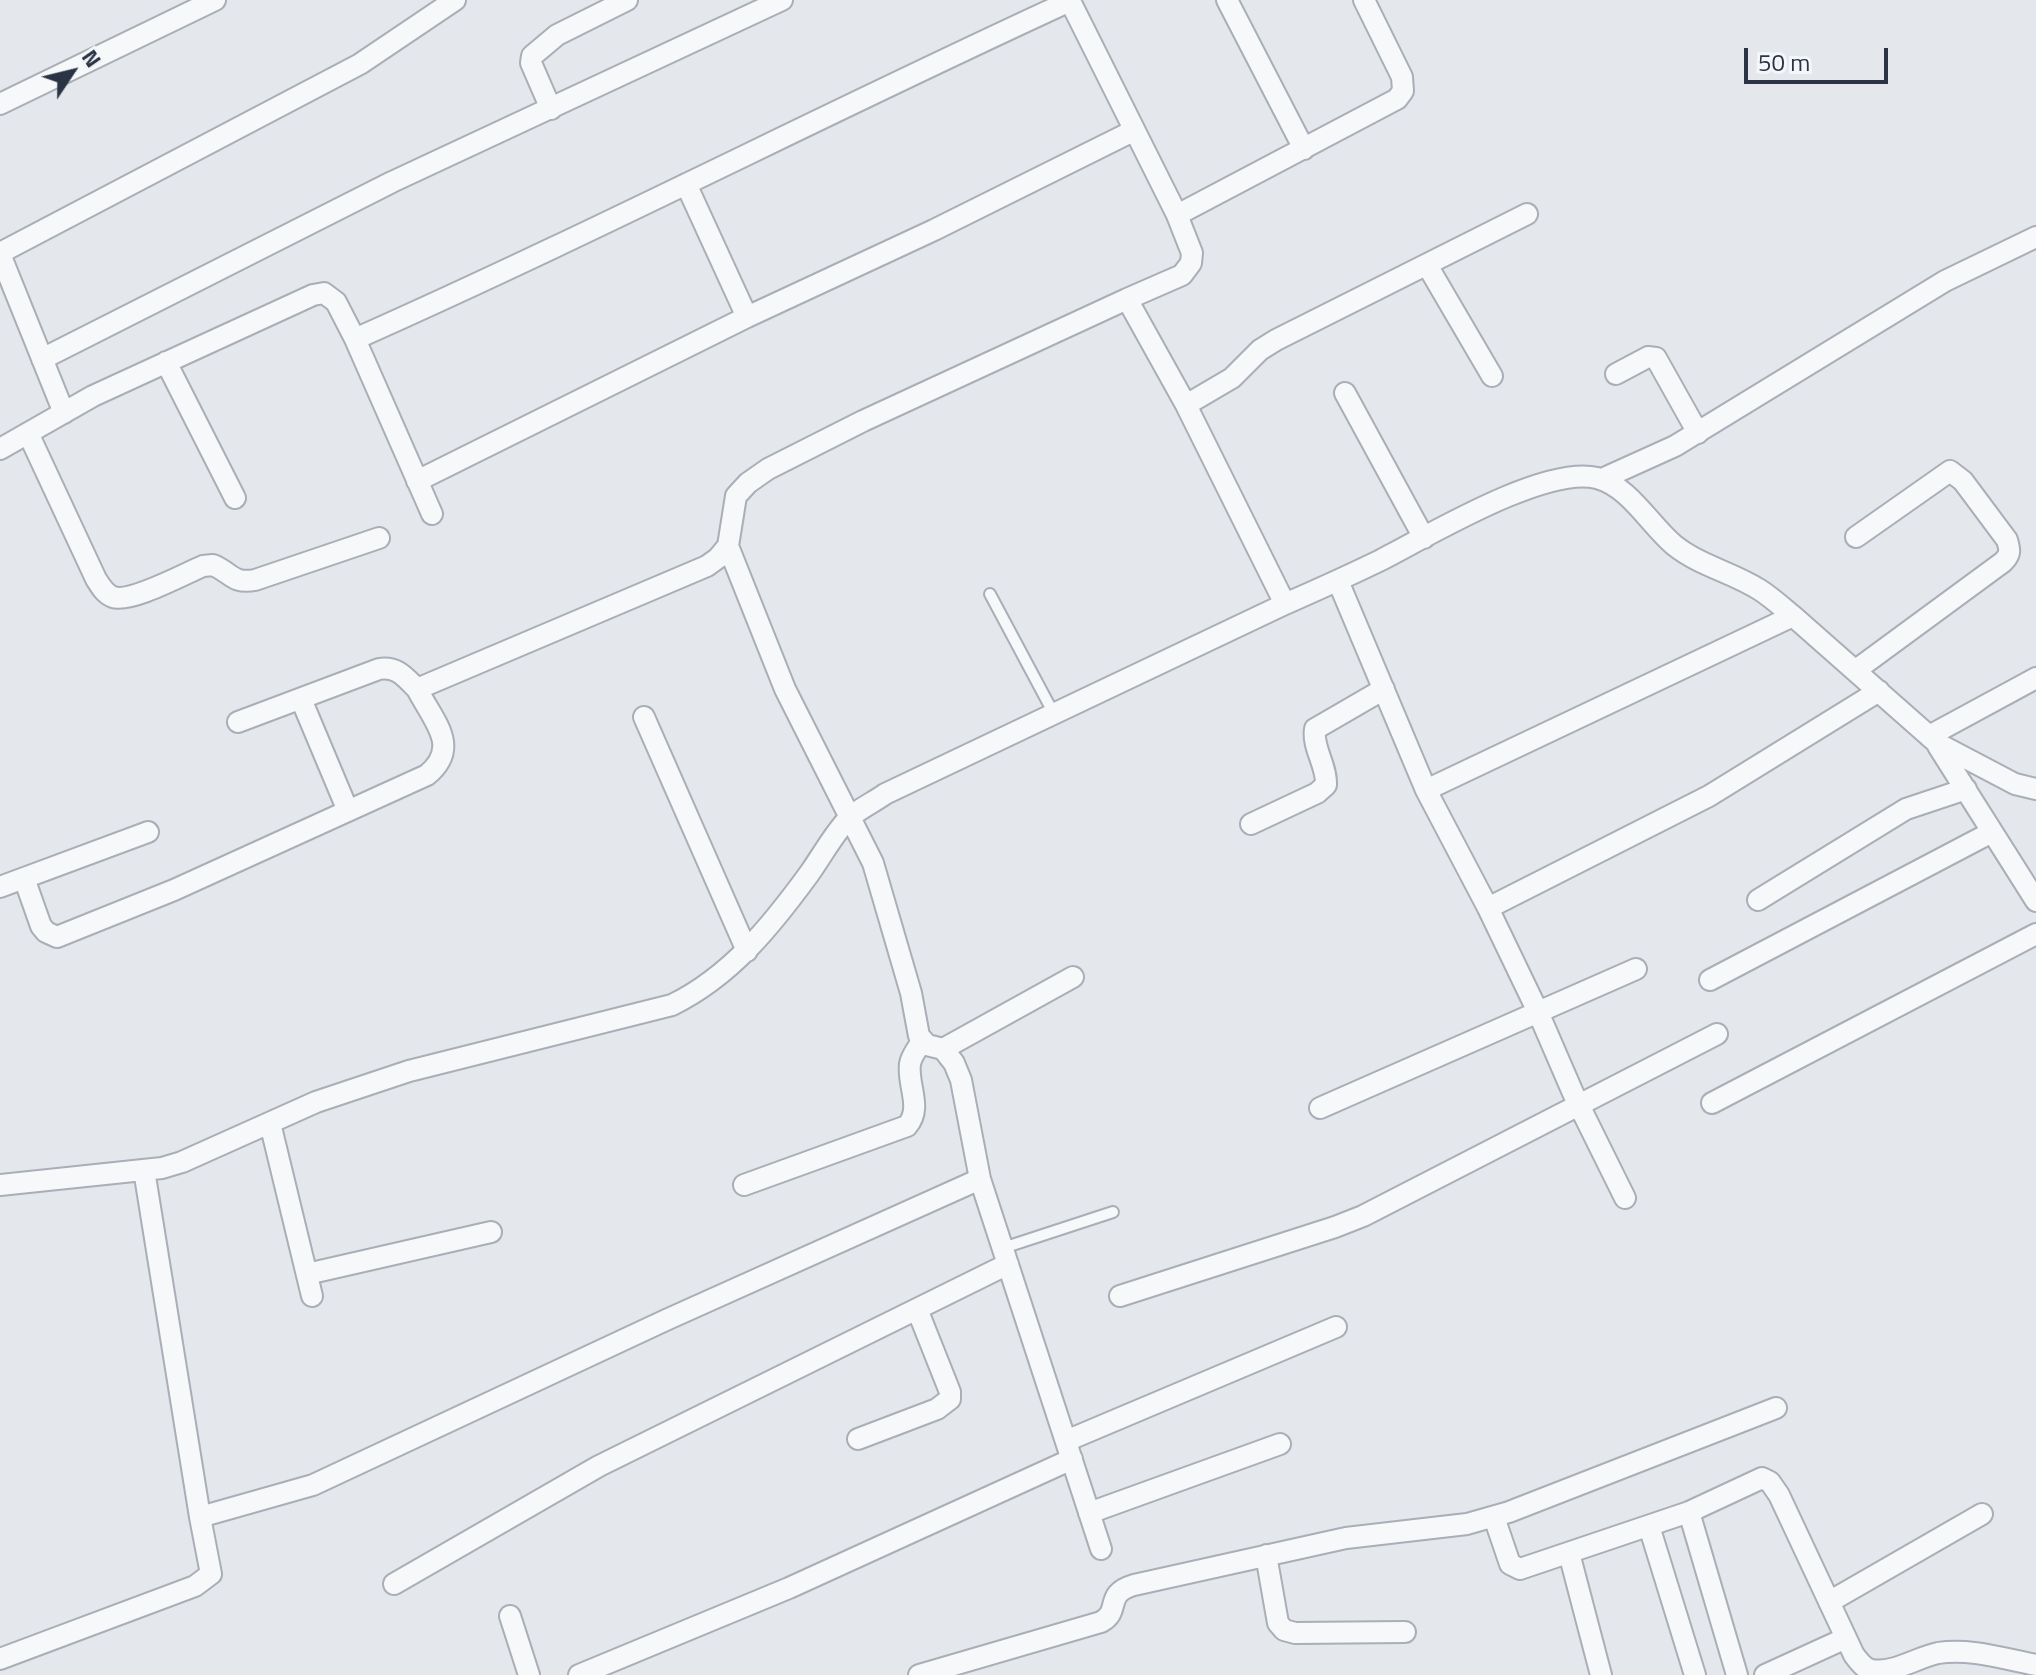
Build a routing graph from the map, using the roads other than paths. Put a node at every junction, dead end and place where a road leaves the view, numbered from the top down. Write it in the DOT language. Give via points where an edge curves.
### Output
graph roads {
  1 [pos="215,0"];
  2 [pos="455,0"];
  3 [pos="627,0"];
  4 [pos="782,0"];
  5 [pos="1070,0"];
  6 [pos="1227,0"];
  7 [pos="1364,0"];
  8 [pos="0,104"];
  9 [pos="551,109"];
  10 [pos="1133,131"];
  11 [pos="1304,149"];
  12 [pos="686,184"];
  13 [pos="1527,214"];
  14 [pos="1177,215"];
  15 [pos="2036,237"];
  16 [pos="0,254"];
  17 [pos="1427,265"];
  18 [pos="6,288"];
  19 [pos="1127,299"];
  20 [pos="747,317"];
  21 [pos="355,339"];
  22 [pos="42,359"];
  23 [pos="166,362"];
  24 [pos="1616,374"];
  25 [pos="1492,376"];
  26 [pos="1345,393"];
  27 [pos="1186,405"];
  28 [pos="64,413"];
  29 [pos="28,433"];
  30 [pos="1698,433"];
  31 [pos="0,449"];
  32 [pos="1602,479"];
  33 [pos="417,481"];
  34 [pos="235,498"];
  35 [pos="432,514"];
  36 [pos="1856,537"];
  37 [pos="379,538"];
  38 [pos="1424,538"];
  39 [pos="728,546"];
  40 [pos="1338,581"];
  41 [pos="990,594"];
  42 [pos="1285,604"];
  43 [pos="1793,616"];
  44 [pos="1856,670"];
  45 [pos="2036,678"];
  46 [pos="417,689"];
  47 [pos="1384,689"];
  48 [pos="1879,691"];
  49 [pos="301,699"];
  50 [pos="1054,714"];
  51 [pos="644,717"];
  52 [pos="238,722"];
  53 [pos="1933,739"];
  54 [pos="1966,789"];
  55 [pos="2036,789"];
  56 [pos="1426,790"];
  57 [pos="348,811"];
  58 [pos="849,819"];
  59 [pos="1251,824"];
  60 [pos="148,832"];
  61 [pos="1992,832"];
  62 [pos="24,878"];
  63 [pos="0,887"];
  64 [pos="1758,900"];
  65 [pos="2036,901"];
  66 [pos="1488,908"];
  67 [pos="2036,934"];
  68 [pos="747,951"];
  69 [pos="1636,969"];
  70 [pos="1073,977"];
  71 [pos="1710,980"];
  72 [pos="1538,1012"];
  73 [pos="1717,1034"];
  74 [pos="922,1041"];
  75 [pos="943,1049"];
  76 [pos="1712,1103"];
  77 [pos="1579,1104"];
  78 [pos="1320,1108"];
  79 [pos="270,1123"];
  80 [pos="144,1170"];
  81 [pos="980,1179"];
  82 [pos="0,1185"];
  83 [pos="744,1185"];
  84 [pos="1625,1198"];
  85 [pos="1113,1212"];
  86 [pos="491,1232"];
  87 [pos="1005,1256"];
  88 [pos="307,1274"];
  89 [pos="312,1296"];
  90 [pos="1120,1296"];
  91 [pos="917,1309"];
  92 [pos="1336,1327"];
  93 [pos="1776,1408"];
  94 [pos="858,1439"];
  95 [pos="1280,1444"];
  96 [pos="1069,1450"];
  97 [pos="1689,1512"];
  98 [pos="1089,1513"];
  99 [pos="1982,1514"];
  100 [pos="200,1517"];
  101 [pos="1494,1517"];
  102 [pos="1649,1526"];
  103 [pos="1101,1549"];
  104 [pos="1569,1553"];
  105 [pos="1266,1555"];
  106 [pos="394,1584"];
  107 [pos="1829,1602"];
  108 [pos="510,1616"];
  109 [pos="1405,1632"];
  110 [pos="1846,1638"];
  111 [pos="0,1659"];
  112 [pos="2036,1665"];
  113 [pos="529,1675"];
  114 [pos="579,1675"];
  115 [pos="919,1675"];
  116 [pos="1601,1675"];
  117 [pos="1695,1675"];
  118 [pos="1737,1675"];
  119 [pos="1765,1675"];
  1 -- 8 [label="street"];
  2 -- 16 [label="street" via="360,64"];
  3 -- 9 [label="street" via="557,35 532,56"];
  4 -- 9 [label="street"];
  5 -- 10 [label="street"];
  5 -- 12 [label="street"];
  6 -- 11 [label="street"];
  7 -- 11 [label="street" via="1402,77 1403,91 1388,105"];
  9 -- 22 [label="street" via="392,182"];
  10 -- 14 [label="street"];
  10 -- 20 [label="street"];
  11 -- 14 [label="street"];
  12 -- 20 [label="street"];
  12 -- 21 [label="street"];
  13 -- 17 [label="street"];
  14 -- 19 [label="street" via="1191,263 1182,275"];
  15 -- 30 [label="street" via="1945,281"];
  16 -- 18 [label="street"];
  17 -- 25 [label="street"];
  17 -- 27 [label="street" via="1268,345 1232,378"];
  18 -- 22 [label="street"];
  19 -- 27 [label="street"];
  19 -- 39 [label="street" via="768,469 736,496"];
  20 -- 33 [label="street"];
  21 -- 23 [label="street" via="336,302 324,293"];
  21 -- 33 [label="street"];
  22 -- 28 [label="street"];
  23 -- 28 [label="street"];
  23 -- 34 [label="street"];
  24 -- 30 [label="street" via="1656,358"];
  26 -- 38 [label="street"];
  27 -- 42 [label="street"];
  28 -- 29 [label="street"];
  29 -- 31 [label="street"];
  29 -- 37 [label="street" via="96,579 113,597 130,597 203,566 213,565 234,580 255,580"];
  30 -- 32 [label="street"];
  32 -- 38 [label="street" via="1547,482"];
  32 -- 43 [label="street" via="1618,488 1674,545 1758,589"];
  33 -- 35 [label="street"];
  36 -- 44 [label="street" via="1950,471 1963,481 2010,549 2003,562"];
  38 -- 40 [label="street"];
  39 -- 46 [label="street" via="707,566"];
  39 -- 58 [label="street" via="785,689"];
  40 -- 42 [label="street"];
  40 -- 47 [label="street"];
  41 -- 50 [label="lane"];
  42 -- 50 [label="street"];
  43 -- 44 [label="street"];
  43 -- 56 [label="street"];
  44 -- 48 [label="street"];
  45 -- 53 [label="street"];
  46 -- 49 [label="street" via="390,667"];
  46 -- 57 [label="street" via="444,742 440,764"];
  47 -- 56 [label="street"];
  47 -- 59 [label="street" via="1315,729 1326,785"];
  48 -- 53 [label="street"];
  48 -- 66 [label="street" via="1709,796"];
  49 -- 52 [label="street"];
  49 -- 57 [label="street"];
  50 -- 58 [label="street" via="885,794"];
  51 -- 68 [label="street"];
  53 -- 54 [label="street"];
  53 -- 55 [label="street" via="2015,784"];
  54 -- 61 [label="street"];
  54 -- 64 [label="street" via="1906,809"];
  56 -- 66 [label="street"];
  57 -- 62 [label="street" via="57,937 41,926"];
  58 -- 68 [label="street"];
  58 -- 74 [label="street" via="882,887"];
  60 -- 62 [label="street"];
  61 -- 65 [label="street"];
  61 -- 71 [label="street"];
  62 -- 63 [label="street"];
  66 -- 72 [label="street"];
  67 -- 76 [label="street"];
  68 -- 79 [label="street" via="723,975 672,1005 409,1071"];
  69 -- 72 [label="street"];
  70 -- 75 [label="street"];
  72 -- 77 [label="street"];
  72 -- 78 [label="street"];
  73 -- 77 [label="street"];
  74 -- 75 [label="street"];
  74 -- 83 [label="street" via="910,1065 915,1110 907,1126"];
  75 -- 81 [label="street" via="961,1080"];
  77 -- 84 [label="street"];
  77 -- 90 [label="street" via="1335,1227"];
  79 -- 80 [label="street" via="182,1162"];
  79 -- 88 [label="street"];
  80 -- 82 [label="street"];
  80 -- 100 [label="street"];
  81 -- 87 [label="street"];
  81 -- 100 [label="street" via="313,1485"];
  85 -- 87 [label="lane"];
  86 -- 88 [label="street"];
  87 -- 91 [label="street"];
  87 -- 96 [label="street"];
  88 -- 89 [label="street"];
  91 -- 94 [label="street" via="950,1399"];
  91 -- 106 [label="street" via="599,1466"];
  92 -- 96 [label="street"];
  93 -- 101 [label="street"];
  95 -- 98 [label="street"];
  96 -- 98 [label="street"];
  96 -- 114 [label="street" via="789,1588"];
  97 -- 102 [label="street"];
  97 -- 107 [label="street" via="1754,1479 1770,1482"];
  97 -- 118 [label="street"];
  98 -- 103 [label="street"];
  99 -- 107 [label="street"];
  100 -- 111 [label="street" via="211,1574 207,1580"];
  101 -- 104 [label="street" via="1514,1568"];
  101 -- 105 [label="street"];
  102 -- 104 [label="street"];
  102 -- 117 [label="street"];
  104 -- 116 [label="street"];
  105 -- 109 [label="street" via="1278,1623 1284,1630"];
  105 -- 115 [label="street" via="1121,1588 1101,1622"];
  107 -- 110 [label="street"];
  108 -- 113 [label="street"];
  110 -- 112 [label="street" via="1861,1665 1871,1670 1958,1651"];
  110 -- 119 [label="street"];
}
